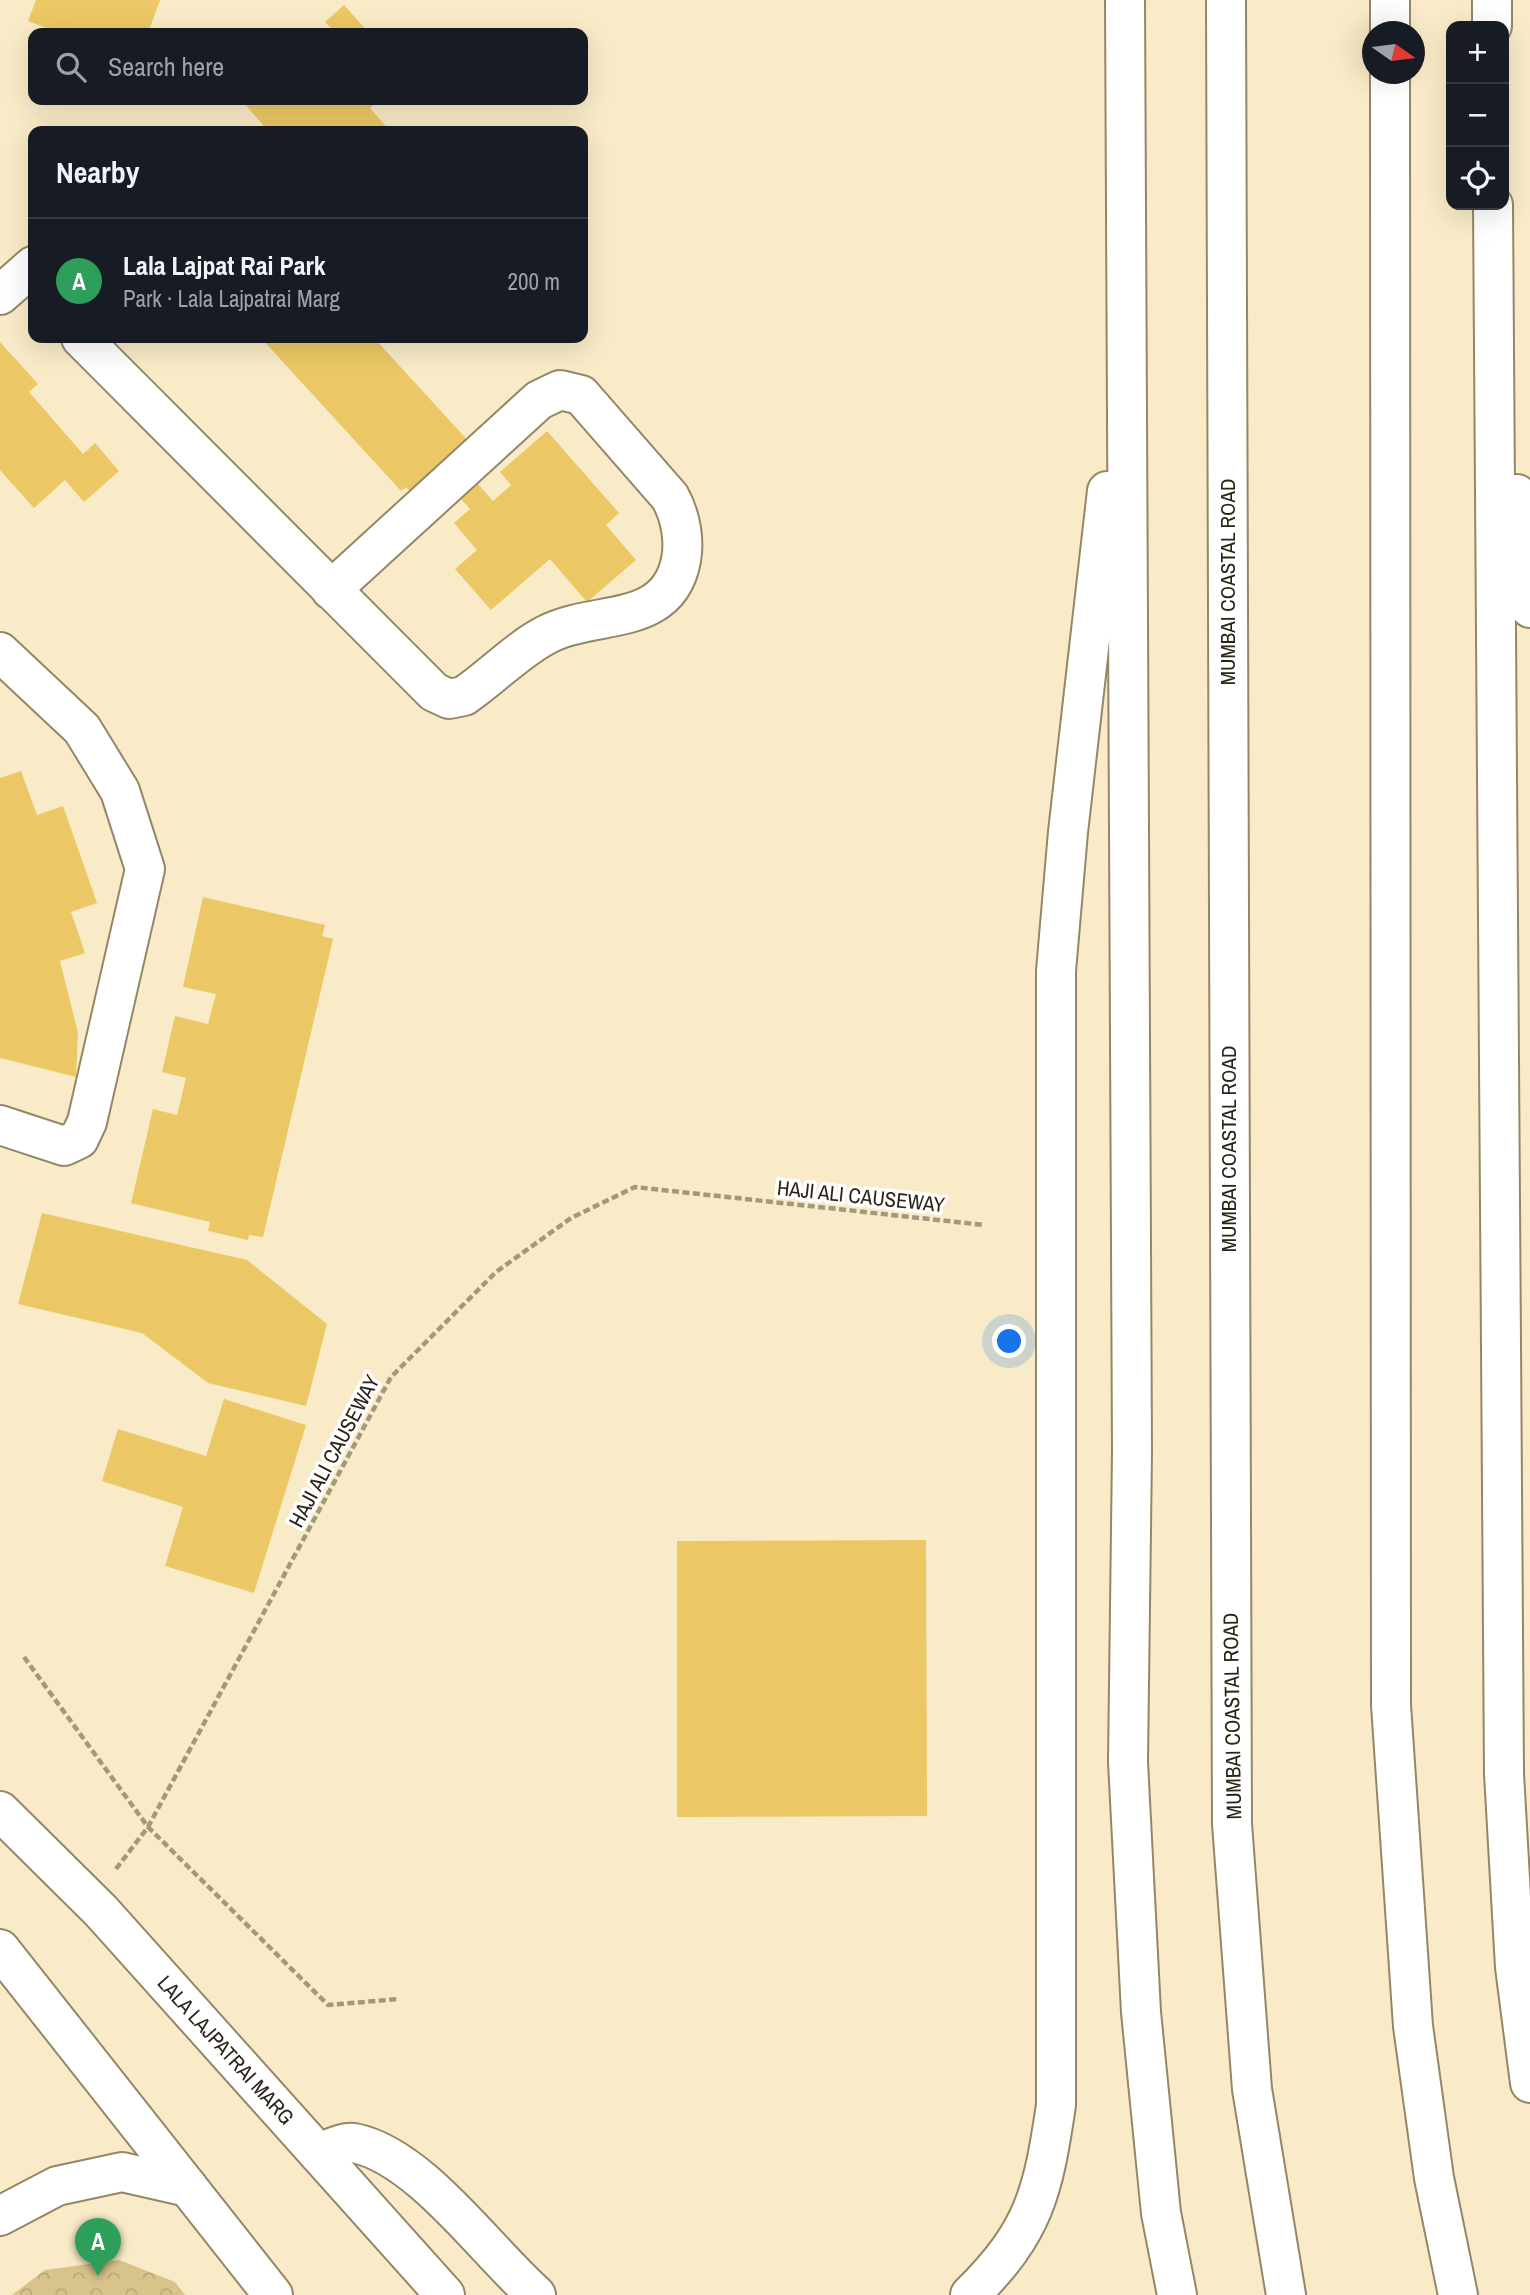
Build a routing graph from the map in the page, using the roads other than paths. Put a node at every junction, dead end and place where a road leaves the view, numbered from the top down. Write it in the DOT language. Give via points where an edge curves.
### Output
graph roads {
  1 [pos="1125,0"];
  2 [pos="1226,0"];
  3 [pos="1390,0"];
  4 [pos="1492,0"];
  5 [pos="1390,21"];
  6 [pos="1492,21"];
  7 [pos="1390,84"];
  8 [pos="1493,210"];
  9 [pos="1494,301"];
  10 [pos="1127,329"];
  11 [pos="86,343"];
  12 [pos="331,590"];
  13 [pos="1530,608"];
  14 [pos="0,652"];
  15 [pos="0,1125"];
  16 [pos="0,1811"];
  17 [pos="0,1949"];
  18 [pos="1530,2083"];
  19 [pos="318,2153"];
  20 [pos="188,2187"];
  21 [pos="0,2216"];
  22 [pos="273,2295"];
  23 [pos="445,2295"];
  24 [pos="536,2295"];
  25 [pos="970,2295"];
  26 [pos="1177,2295"];
  27 [pos="1286,2295"];
  28 [pos="1458,2295"];
  1 -- 10 [label="main road"];
  2 -- 27 [label="main road, MUMBAI COASTAL ROAD" via="1232,1824 1252,2089"];
  3 -- 5 [label="main road"];
  4 -- 6 [label="main road"];
  7 -- 28 [label="main road" via="1391,1705 1413,2026 1434,2178"];
  8 -- 9 [label="main road"];
  9 -- 13 [label="main road"];
  9 -- 18 [label="main road" via="1504,1774 1515,1967"];
  10 -- 25 [label="main road" via="1086,659 1056,971 1056,2105 1046,2172 1028,2225 996,2270"];
  10 -- 26 [label="main road" via="1132,1438 1128,1762 1141,2012 1161,2213"];
  11 -- 12 [label="main road"];
  12 -- 12 [label="main road" via="434,692 449,699 464,696 545,635 574,623 643,608 667,595 678,578 682,553 679,514 670,497 581,395 560,390 539,400"];
  14 -- 15 [label="main road" via="82,729 120,791 145,869 87,1122 79,1139 64,1146"];
  16 -- 19 [label="main road, LALA LAJPATRAI MARG" via="91,1901"];
  17 -- 20 [label="main road"];
  19 -- 23 [label="main road, LALA LAJPATRAI MARG"];
  19 -- 24 [label="main road" via="351,2142 384,2153 412,2171"];
  20 -- 21 [label="main road" via="122,2172 57,2186"];
  20 -- 22 [label="main road"];
}
